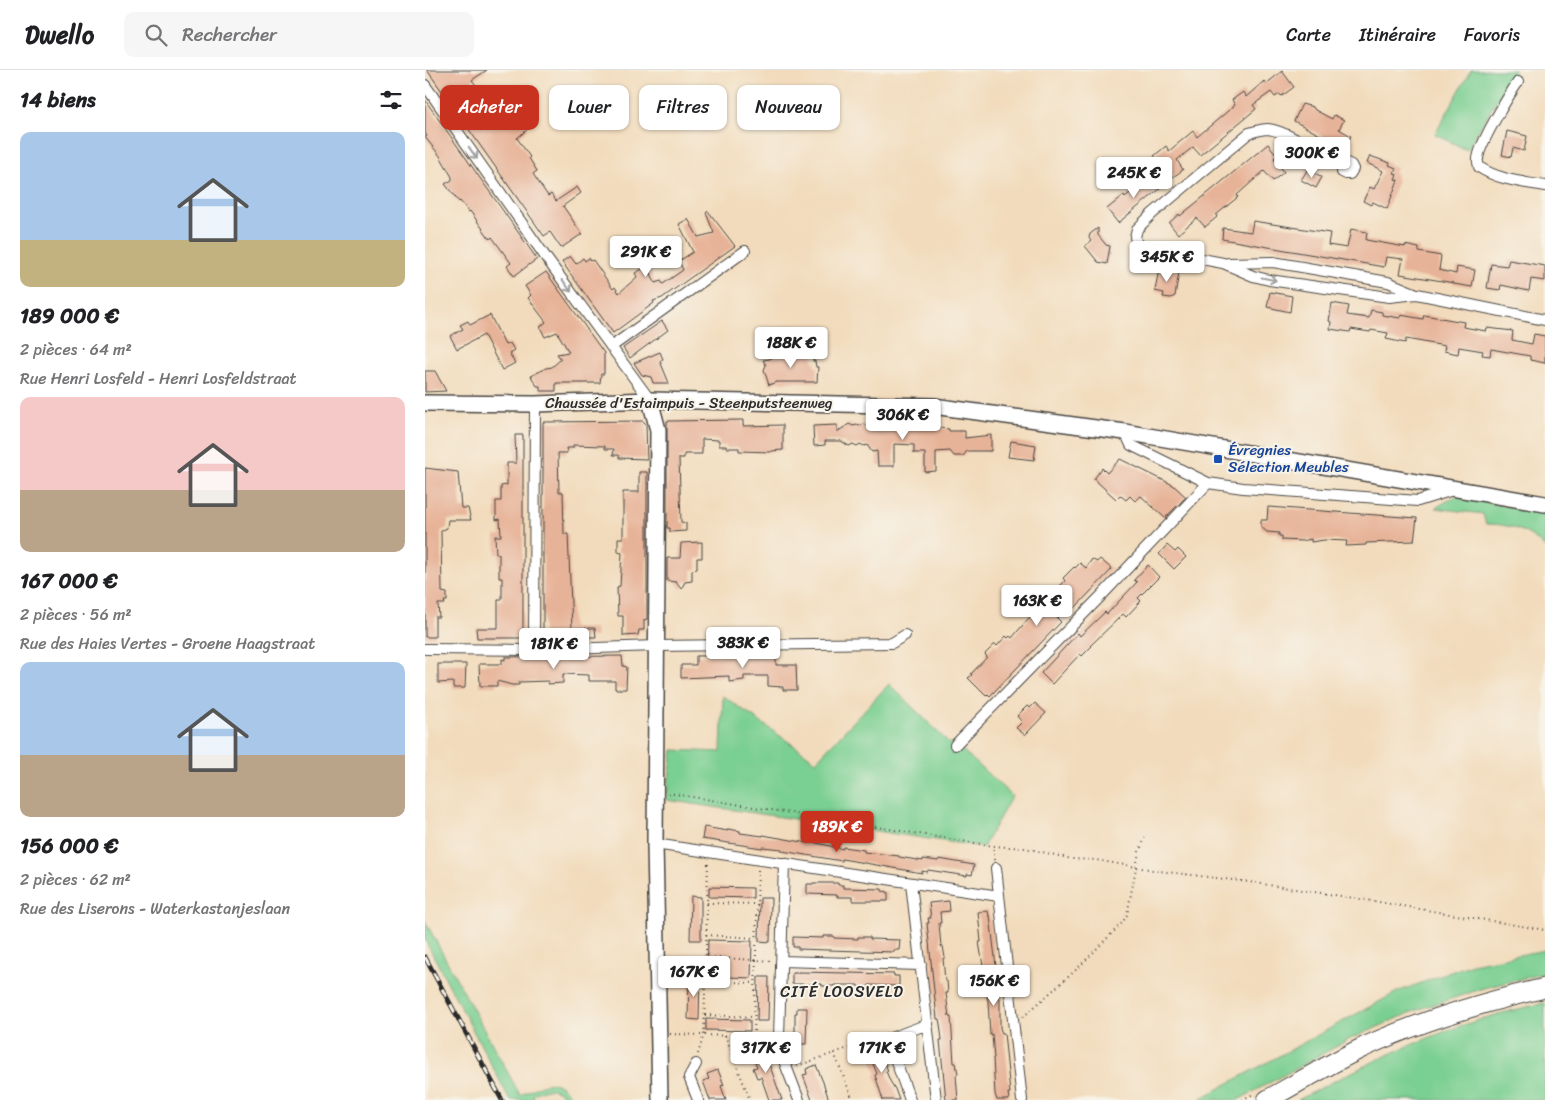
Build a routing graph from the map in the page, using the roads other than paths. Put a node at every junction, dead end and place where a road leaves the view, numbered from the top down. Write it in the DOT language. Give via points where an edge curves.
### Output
graph roads {
  1 [pos="1518,82"];
  2 [pos="425,85"];
  3 [pos="1342,166"];
  4 [pos="1545,186"];
  5 [pos="745,251"];
  6 [pos="1223,263"];
  7 [pos="1417,294"];
  8 [pos="1545,320"];
  9 [pos="611,348"];
  10 [pos="650,400"];
  11 [pos="425,403"];
  12 [pos="535,404"];
  13 [pos="1125,432"];
  14 [pos="1208,483"];
  15 [pos="1453,490"];
  16 [pos="1545,504"];
  17 [pos="905,635"];
  18 [pos="657,646"];
  19 [pos="425,649"];
  20 [pos="534,650"];
  21 [pos="955,745"];
  22 [pos="655,844"];
  23 [pos="784,863"];
  24 [pos="996,868"];
  25 [pos="911,883"];
  26 [pos="999,896"];
  27 [pos="781,961"];
  28 [pos="921,965"];
  29 [pos="1545,988"];
  30 [pos="927,1024"];
  31 [pos="696,1064"];
  32 [pos="660,1100"];
  33 [pos="698,1100"];
  34 [pos="799,1100"];
  35 [pos="910,1100"];
  36 [pos="937,1100"];
  37 [pos="1022,1100"];
  38 [pos="1267,1100"];
  1 -- 4 [label="street" via="1504,103 1477,160 1479,166 1501,177"];
  2 -- 9 [label="street, one-way"];
  3 -- 6 [label="street" via="1283,133 1270,129 1249,133 1137,229 1137,244 1144,248"];
  5 -- 9 [label="street"];
  6 -- 7 [label="street" via="1273,262 1387,282"];
  6 -- 7 [label="street, one-way" via="1269,280 1389,296"];
  7 -- 8 [label="street"];
  9 -- 10 [label="street"];
  10 -- 12 [label="main road, Chaussée d'Estaimpuis - Steenputsteenweg"];
  10 -- 13 [label="main road, Chaussée d'Estaimpuis - Steenputsteenweg" via="933,406"];
  10 -- 18 [label="main road" via="658,430"];
  11 -- 12 [label="main road, Chaussée d'Estaimpuis - Steenputsteenweg"];
  12 -- 20 [label="street"];
  13 -- 14 [label="street" via="1131,445"];
  13 -- 15 [label="main road, Chaussée d'Estaimpuis - Steenputsteenweg"];
  14 -- 15 [label="street" via="1418,502"];
  14 -- 21 [label="street"];
  15 -- 16 [label="main road, Chaussée d'Estaimpuis - Steenputsteenweg"];
  17 -- 18 [label="street" via="893,643"];
  18 -- 20 [label="street"];
  18 -- 22 [label="main road"];
  19 -- 20 [label="street"];
  22 -- 23 [label="street"];
  22 -- 32 [label="main road"];
  23 -- 25 [label="street"];
  23 -- 27 [label="street"];
  24 -- 26 [label="street"];
  25 -- 26 [label="street"];
  25 -- 28 [label="street"];
  26 -- 37 [label="street"];
  27 -- 28 [label="street"];
  27 -- 34 [label="street" via="779,1038 781,1053"];
  28 -- 30 [label="street"];
  29 -- 38 [label="highway" via="1482,1004 1404,1031 1337,1061"];
  30 -- 35 [label="street" via="888,1039"];
  30 -- 36 [label="street"];
  31 -- 33 [label="street" via="689,1077"];
}
